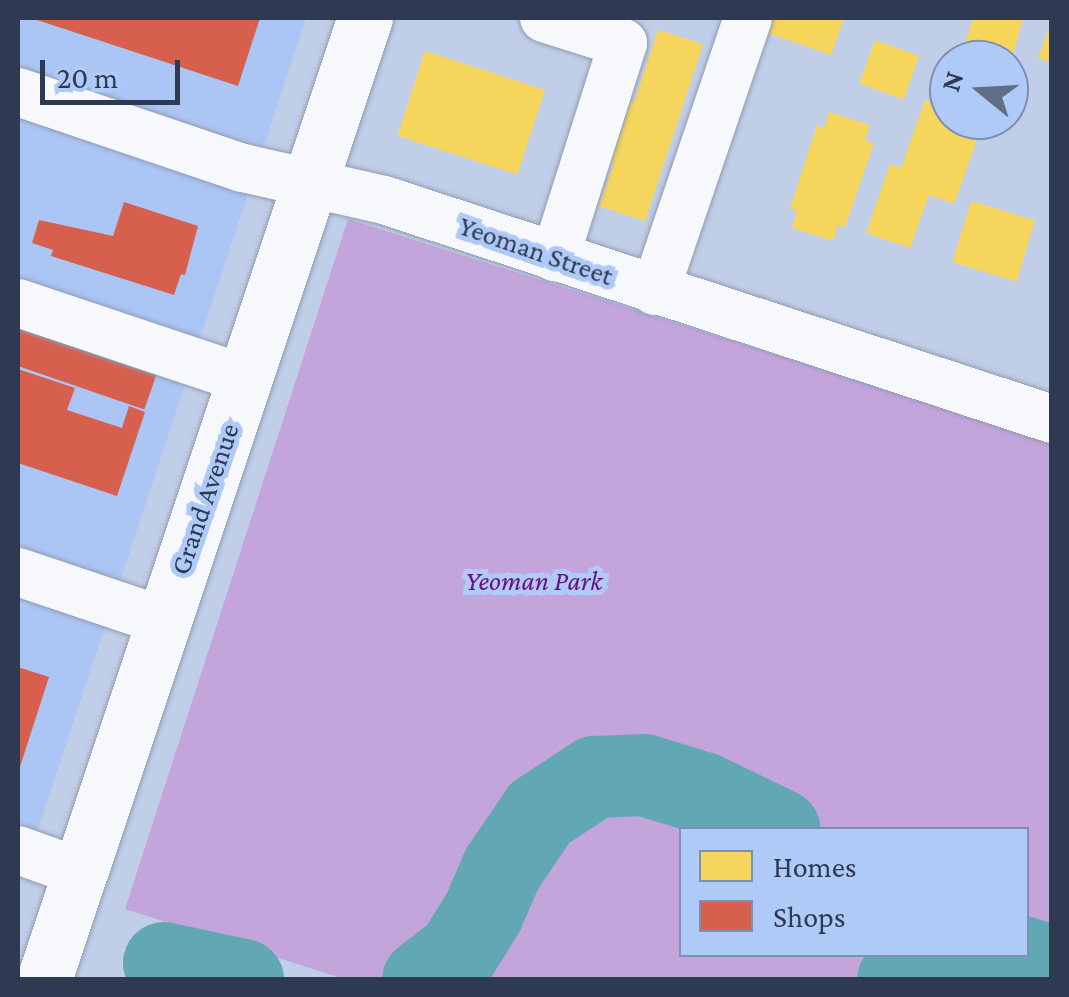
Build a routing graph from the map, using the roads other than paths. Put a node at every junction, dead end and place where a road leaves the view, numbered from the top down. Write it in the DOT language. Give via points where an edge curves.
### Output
graph roads {
  1 [pos="365,18"];
  2 [pos="544,18"];
  3 [pos="748,18"];
  4 [pos="18,92"];
  5 [pos="310,183"];
  6 [pos="555,258"];
  7 [pos="655,290"];
  8 [pos="18,304"];
  9 [pos="245,379"];
  10 [pos="1052,419"];
  11 [pos="18,572"];
  12 [pos="164,622"];
  13 [pos="18,850"];
  14 [pos="79,872"];
  15 [pos="44,980"];
  1 -- 5 [label="main road, Grand Avenue"];
  2 -- 6 [label="street" via="622,43"];
  3 -- 7 [label="street"];
  4 -- 5 [label="street, Yeoman Street" via="243,168"];
  5 -- 6 [label="street, Yeoman Street" via="384,200"];
  5 -- 9 [label="main road, Grand Avenue"];
  6 -- 7 [label="street, Yeoman Street"];
  7 -- 10 [label="street, Yeoman Street"];
  8 -- 9 [label="street"];
  9 -- 12 [label="main road, Grand Avenue"];
  11 -- 12 [label="street"];
  12 -- 14 [label="main road, Grand Avenue"];
  13 -- 14 [label="street"];
  14 -- 15 [label="main road, Grand Avenue"];
}
